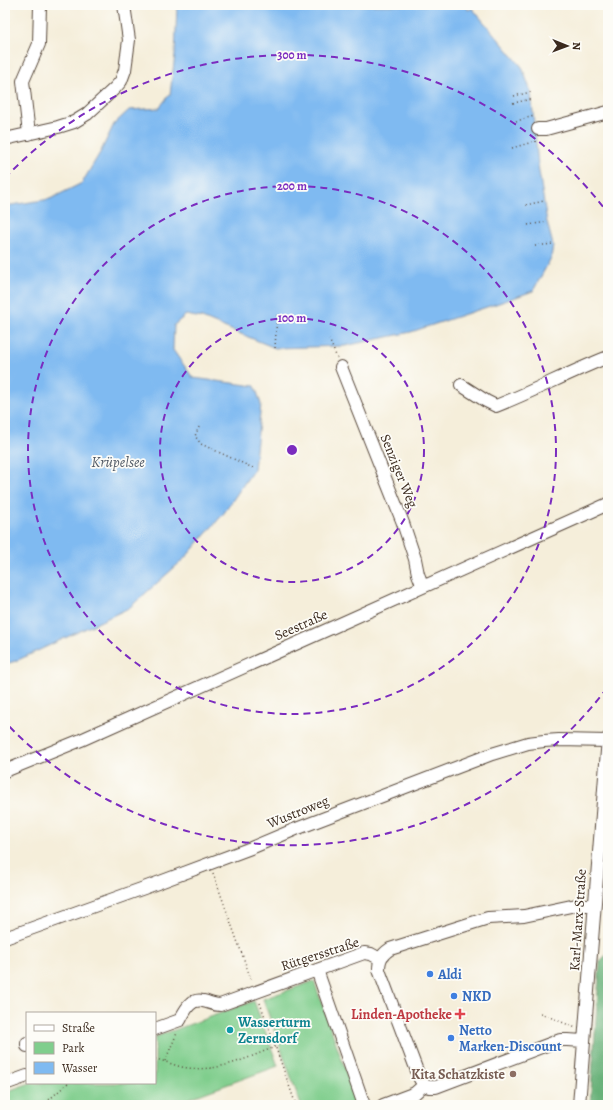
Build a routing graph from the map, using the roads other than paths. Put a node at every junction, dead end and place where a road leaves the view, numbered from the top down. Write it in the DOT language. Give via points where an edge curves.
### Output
graph roads {
  1 [pos="40,5"];
  2 [pos="124,5"];
  3 [pos="608,112"];
  4 [pos="29,134"];
  5 [pos="537,135"];
  6 [pos="5,139"];
  7 [pos="608,357"];
  8 [pos="341,367"];
  9 [pos="461,385"];
  10 [pos="608,504"];
  11 [pos="422,587"];
  12 [pos="608,738"];
  13 [pos="608,742"];
  14 [pos="5,771"];
  15 [pos="605,808"];
  16 [pos="594,906"];
  17 [pos="5,938"];
  18 [pos="380,959"];
  19 [pos="316,970"];
  20 [pos="156,1029"];
  21 [pos="584,1041"];
  22 [pos="26,1076"];
  23 [pos="5,1084"];
  24 [pos="424,1085"];
  25 [pos="364,1105"];
  26 [pos="383,1105"];
  27 [pos="578,1105"];
  1 -- 4 [label="street" via="39,44 23,81"];
  2 -- 4 [label="street" via="129,40 121,81 87,114 74,122"];
  3 -- 5 [label="street" via="554,127"];
  4 -- 6 [label="street"];
  7 -- 9 [label="street" via="496,406"];
  8 -- 11 [label="street, Senziger Weg" via="403,523"];
  10 -- 11 [label="street, Seestraße"];
  11 -- 14 [label="street, Seestraße" via="81,740"];
  12 -- 13 [label="street, Karl-Marx-Straße"];
  13 -- 15 [label="street, Karl-Marx-Straße"];
  13 -- 17 [label="street, Wustroweg" via="544,741 492,754 251,848"];
  15 -- 16 [label="street, Karl-Marx-Straße"];
  16 -- 18 [label="street" via="576,905 524,916 488,918 390,949"];
  16 -- 21 [label="street, Karl-Marx-Straße"];
  18 -- 19 [label="street, Rütgersstraße" via="364,953"];
  18 -- 24 [label="street" via="379,970"];
  19 -- 20 [label="street, Rütgersstraße" via="220,1005 204,1001 191,1003 180,1020"];
  19 -- 25 [label="street"];
  21 -- 24 [label="street" via="560,1040 436,1086"];
  21 -- 27 [label="street, Karl-Marx-Straße"];
  22 -- 23 [label="street"];
  24 -- 26 [label="street" via="415,1093"];
}
